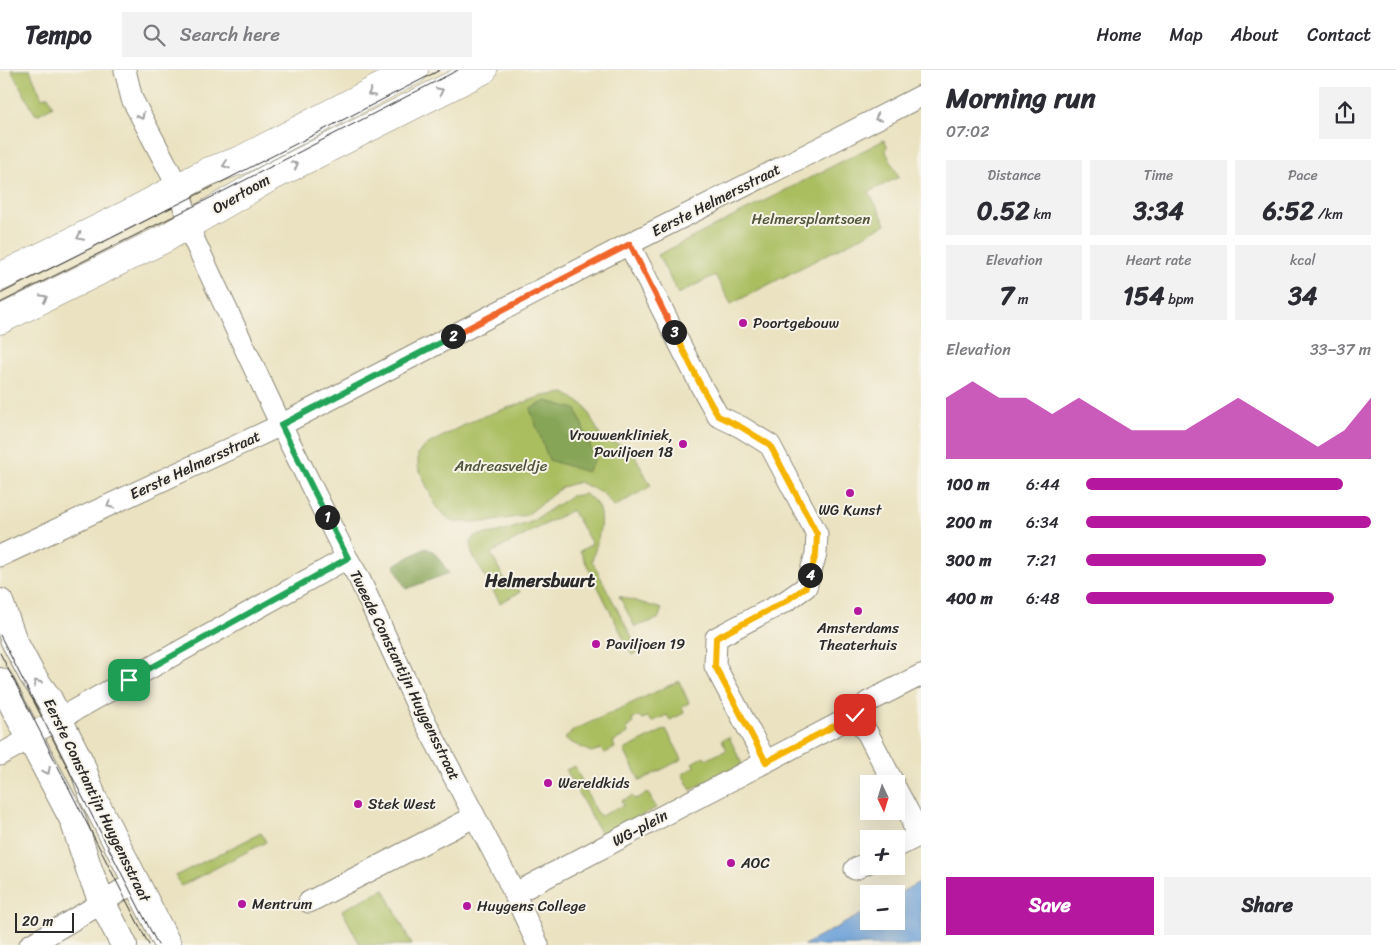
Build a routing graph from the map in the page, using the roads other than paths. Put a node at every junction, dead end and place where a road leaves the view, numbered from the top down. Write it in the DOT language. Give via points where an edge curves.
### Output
graph roads {
  1 [pos="125,70"];
  2 [pos="414,70"];
  3 [pos="482,70"];
  4 [pos="921,96"];
  5 [pos="178,187"];
  6 [pos="189,224"];
  7 [pos="630,244"];
  8 [pos="0,277"];
  9 [pos="0,320"];
  10 [pos="281,425"];
  11 [pos="0,556"];
  12 [pos="348,558"];
  13 [pos="0,602"];
  14 [pos="921,676"];
  15 [pos="0,681"];
  16 [pos="855,715"];
  17 [pos="59,719"];
  18 [pos="29,736"];
  19 [pos="0,755"];
  20 [pos="766,762"];
  21 [pos="889,775"];
  22 [pos="905,805"];
  23 [pos="474,817"];
  24 [pos="905,843"];
  25 [pos="136,880"];
  26 [pos="514,894"];
  27 [pos="102,902"];
  28 [pos="309,902"];
  29 [pos="30,945"];
  30 [pos="124,945"];
  31 [pos="168,945"];
  32 [pos="538,945"];
  1 -- 5 [label="street, Tweede Constantijn Huygensstraat, one-way" via="132,99"];
  2 -- 5 [label="main road, Overtoom, one-way" via="241,160"];
  6 -- 3 [label="main road, Overtoom, one-way" via="269,178"];
  4 -- 7 [label="street, Eerste Helmersstraat, one-way"];
  5 -- 6 [label="street, Tweede Constantijn Huygensstraat"];
  5 -- 8 [label="main road, Overtoom, one-way"];
  9 -- 6 [label="main road, Overtoom, one-way"];
  6 -- 10 [label="street, Tweede Constantijn Huygensstraat"];
  7 -- 10 [label="street, Eerste Helmersstraat"];
  7 -- 20 [label="street" via="718,416 770,445 817,534 816,554 806,587 716,638 715,666"];
  10 -- 11 [label="street, Eerste Helmersstraat, one-way"];
  10 -- 12 [label="street, Tweede Constantijn Huygensstraat"];
  12 -- 17 [label="street"];
  12 -- 23 [label="street, Tweede Constantijn Huygensstraat" via="420,712"];
  17 -- 13 [label="street, Eerste Constantijn Huygensstraat, one-way" via="14,641"];
  14 -- 16 [label="street, WG-plein" via="868,702"];
  15 -- 18 [label="street, Eerste Constantijn Huygensstraat"];
  16 -- 20 [label="street, WG-plein"];
  16 -- 21 [label="street"];
  17 -- 18 [label="street"];
  17 -- 25 [label="street, Eerste Constantijn Huygensstraat" via="81,762 93,797"];
  18 -- 19 [label="street"];
  18 -- 27 [label="street, Eerste Constantijn Huygensstraat, one-way" via="73,820"];
  20 -- 26 [label="street, WG-plein"];
  22 -- 24 [label="street" via="916,837"];
  23 -- 26 [label="street, Tweede Constantijn Huygensstraat"];
  23 -- 28 [label="street"];
  25 -- 27 [label="street"];
  25 -- 31 [label="street, Eerste Constantijn Huygensstraat"];
  26 -- 32 [label="street, Tweede Constantijn Huygensstraat"];
  27 -- 29 [label="street"];
  27 -- 30 [label="street, Eerste Constantijn Huygensstraat"];
}
